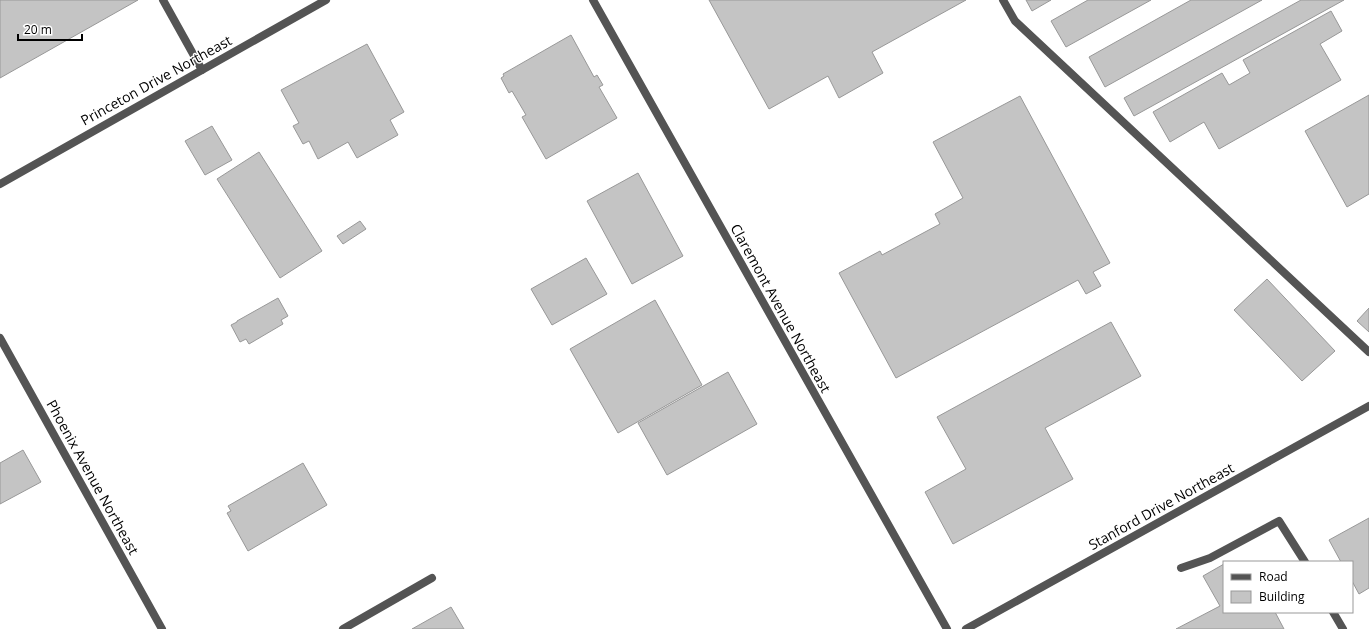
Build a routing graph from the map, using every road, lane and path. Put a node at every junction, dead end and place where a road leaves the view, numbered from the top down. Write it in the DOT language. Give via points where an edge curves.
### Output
graph roads {
  1 [pos="163,0"];
  2 [pos="326,0"];
  3 [pos="593,0"];
  4 [pos="1003,0"];
  5 [pos="202,70"];
  6 [pos="0,184"];
  7 [pos="0,338"];
  8 [pos="1369,352"];
  9 [pos="1369,406"];
  10 [pos="1304,561"];
  11 [pos="1181,568"];
  12 [pos="432,578"];
  13 [pos="1334,613"];
  14 [pos="162,629"];
  15 [pos="343,629"];
  16 [pos="947,629"];
  17 [pos="966,629"];
  18 [pos="1343,629"];
  1 -- 5 [label="street"];
  2 -- 5 [label="street, Princeton Drive Northeast"];
  3 -- 16 [label="street, Claremont Avenue Northeast"];
  4 -- 8 [label="street" via="1015,21"];
  5 -- 6 [label="street, Princeton Drive Northeast"];
  7 -- 14 [label="street, Phoenix Avenue Northeast"];
  9 -- 17 [label="street, Stanford Drive Northeast"];
  10 -- 11 [label="street" via="1278,521 1210,558"];
  12 -- 15 [label="street"];
  13 -- 18 [label="street"];
}
